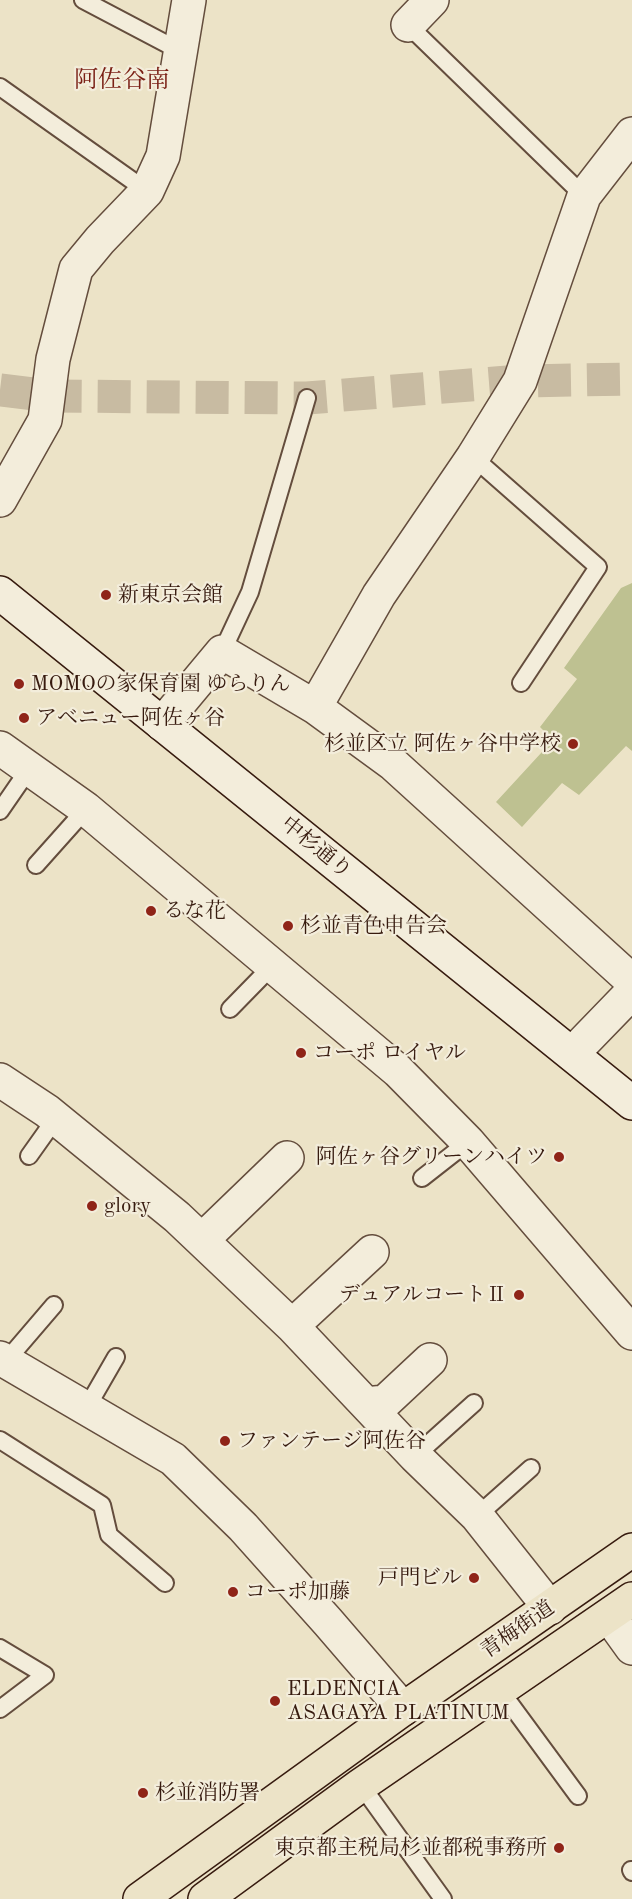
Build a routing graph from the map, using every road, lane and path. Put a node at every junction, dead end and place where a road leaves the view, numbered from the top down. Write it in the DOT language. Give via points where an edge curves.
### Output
graph roads {
  1 [pos="83,0"];
  2 [pos="189,0"];
  3 [pos="415,10"];
  4 [pos="180,51"];
  5 [pos="0,87"];
  6 [pos="632,134"];
  7 [pos="147,191"];
  8 [pos="584,196"];
  9 [pos="307,398"];
  10 [pos="473,457"];
  11 [pos="0,500"];
  12 [pos="0,593"];
  13 [pos="222,652"];
  14 [pos="521,683"];
  15 [pos="315,707"];
  16 [pos="162,724"];
  17 [pos="0,748"];
  18 [pos="29,769"];
  19 [pos="86,809"];
  20 [pos="0,811"];
  21 [pos="36,865"];
  22 [pos="272,966"];
  23 [pos="632,981"];
  24 [pos="632,992"];
  25 [pos="230,1009"];
  26 [pos="572,1054"];
  27 [pos="0,1080"];
  28 [pos="632,1103"];
  29 [pos="56,1118"];
  30 [pos="468,1142"];
  31 [pos="30,1156"];
  32 [pos="287,1158"];
  33 [pos="422,1178"];
  34 [pos="202,1240"];
  35 [pos="372,1252"];
  36 [pos="54,1305"];
  37 [pos="292,1326"];
  38 [pos="632,1333"];
  39 [pos="116,1357"];
  40 [pos="3,1360"];
  41 [pos="430,1360"];
  42 [pos="474,1403"];
  43 [pos="366,1404"];
  44 [pos="86,1409"];
  45 [pos="0,1440"];
  46 [pos="414,1455"];
  47 [pos="531,1468"];
  48 [pos="477,1516"];
  49 [pos="632,1550"];
  50 [pos="165,1583"];
  51 [pos="550,1608"];
  52 [pos="621,1608"];
  53 [pos="0,1648"];
  54 [pos="632,1648"];
  55 [pos="500,1690"];
  56 [pos="0,1709"];
  57 [pos="403,1709"];
  58 [pos="362,1785"];
  59 [pos="578,1796"];
  60 [pos="140,1899"];
  61 [pos="205,1899"];
  62 [pos="443,1899"];
  1 -- 4 [label="lane"];
  2 -- 4 [label="street"];
  3 -- 8 [label="lane"];
  4 -- 7 [label="street" via="163,156"];
  5 -- 7 [label="lane"];
  6 -- 8 [label="street"];
  7 -- 11 [label="street" via="76,269 53,359 45,420"];
  8 -- 10 [label="street" via="520,381"];
  9 -- 13 [label="lane" via="250,592"];
  10 -- 14 [label="lane" via="598,567"];
  10 -- 15 [label="street" via="379,596"];
  12 -- 16 [label="street, 中杉通り"];
  13 -- 15 [label="street"];
  13 -- 16 [label="street"];
  15 -- 23 [label="street" via="393,764"];
  16 -- 26 [label="street, 中杉通り"];
  17 -- 18 [label="street"];
  18 -- 19 [label="street"];
  18 -- 20 [label="lane"];
  19 -- 21 [label="lane"];
  19 -- 22 [label="street"];
  22 -- 25 [label="lane"];
  22 -- 30 [label="street" via="398,1071"];
  24 -- 26 [label="street"];
  26 -- 28 [label="street, 中杉通り"];
  27 -- 29 [label="street"];
  29 -- 31 [label="lane"];
  29 -- 34 [label="street"];
  30 -- 33 [label="lane"];
  30 -- 38 [label="street"];
  32 -- 34 [label="street"];
  34 -- 37 [label="street"];
  35 -- 37 [label="street"];
  36 -- 40 [label="lane"];
  37 -- 43 [label="street"];
  39 -- 44 [label="lane"];
  40 -- 44 [label="street"];
  41 -- 43 [label="street" via="385,1402"];
  42 -- 46 [label="lane"];
  43 -- 46 [label="street"];
  44 -- 57 [label="street" via="173,1459 243,1527"];
  45 -- 50 [label="lane" via="102,1505 109,1535"];
  46 -- 48 [label="street"];
  47 -- 48 [label="lane"];
  48 -- 51 [label="street"];
  49 -- 51 [label="main road, 青梅街道"];
  51 -- 57 [label="main road, 青梅街道"];
  52 -- 54 [label="street"];
  52 -- 55 [label="main road, 青梅街道"];
  53 -- 56 [label="lane" via="45,1675"];
  55 -- 58 [label="main road, 青梅街道"];
  55 -- 59 [label="lane"];
  57 -- 60 [label="main road, 青梅街道"];
  58 -- 61 [label="main road, 青梅街道"];
  58 -- 62 [label="lane"];
}
